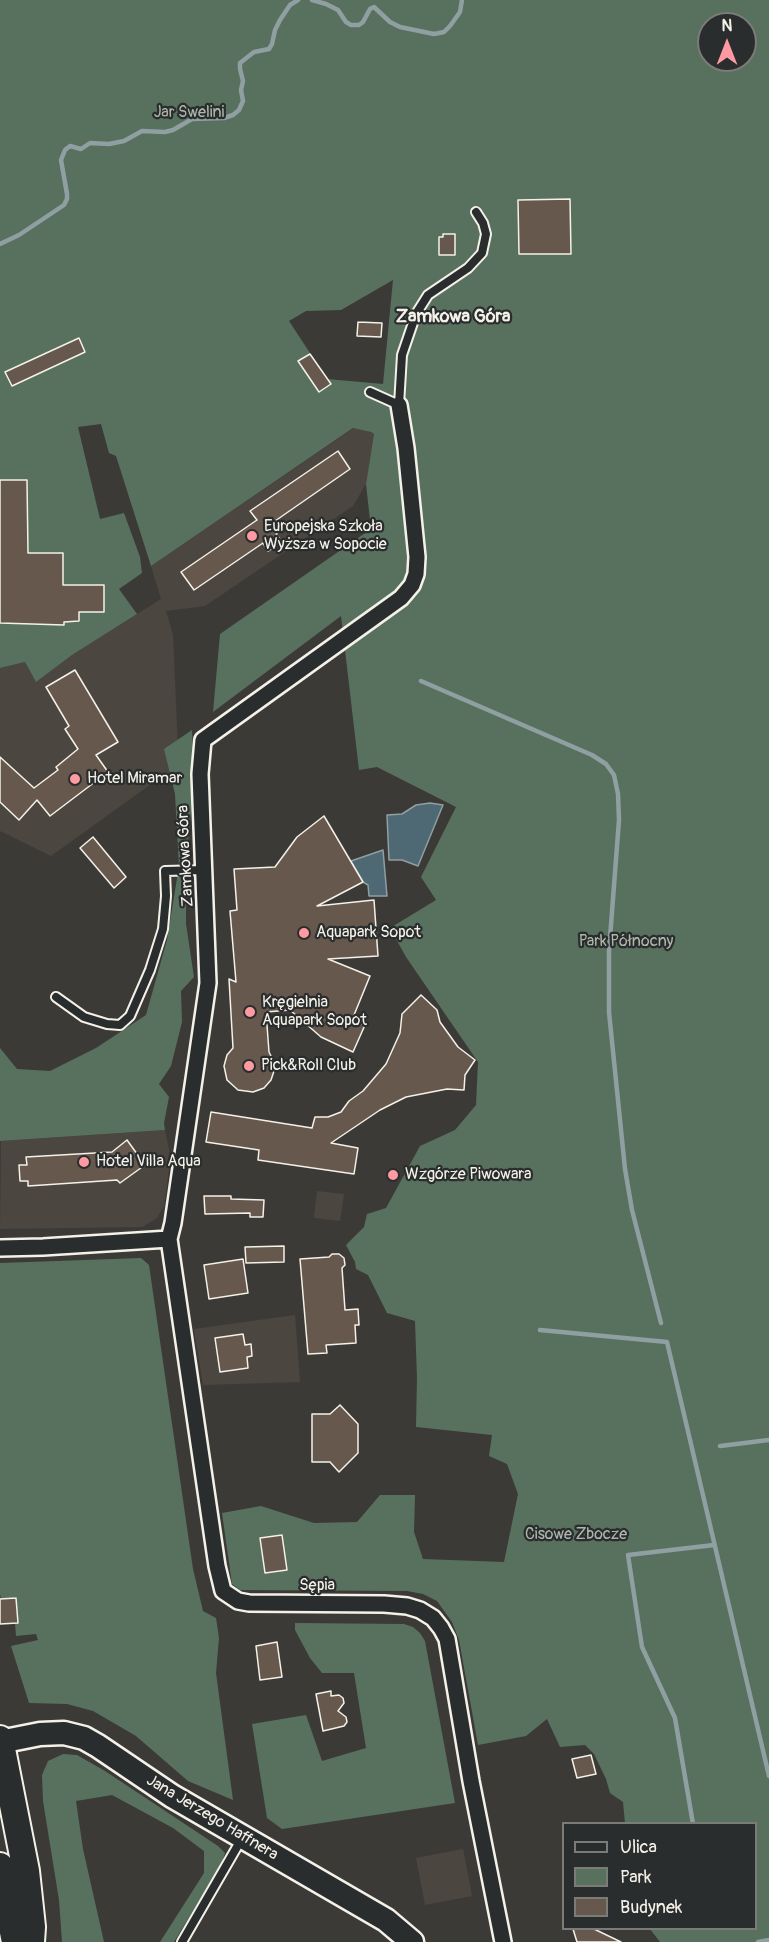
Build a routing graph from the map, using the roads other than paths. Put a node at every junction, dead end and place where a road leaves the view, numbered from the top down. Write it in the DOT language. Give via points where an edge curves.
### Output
graph roads {
  1 [pos="476,212"];
  2 [pos="370,392"];
  3 [pos="399,405"];
  4 [pos="204,870"];
  5 [pos="56,997"];
  6 [pos="169,1239"];
  7 [pos="0,1248"];
  8 [pos="0,1741"];
  9 [pos="243,1838"];
  10 [pos="0,1866"];
  11 [pos="15,1942"];
  12 [pos="31,1942"];
  13 [pos="182,1942"];
  14 [pos="412,1942"];
  15 [pos="503,1942"];
  1 -- 3 [label="lane" via="486,234 482,253 468,268 428,295 416,314 402,355"];
  2 -- 3 [label="lane"];
  3 -- 4 [label="street, Zamkowa Góra" via="417,556 412,585 401,598 203,740 200,774"];
  4 -- 5 [label="lane" via="165,871 163,929 130,1016 120,1025 84,1017"];
  4 -- 6 [label="street, Zamkowa Góra" via="208,982"];
  6 -- 7 [label="street"];
  6 -- 15 [label="street, Sępia" via="223,1591 249,1603 407,1606 433,1618 441,1628 447,1639"];
  8 -- 9 [label="street, Jana Jerzego Haffnera" via="64,1733 84,1738"];
  8 -- 12 [label="main road" via="26,1871"];
  9 -- 13 [label="lane"];
  9 -- 14 [label="street, Jana Jerzego Haffnera" via="386,1920"];
  10 -- 11 [label="main road"];
}
